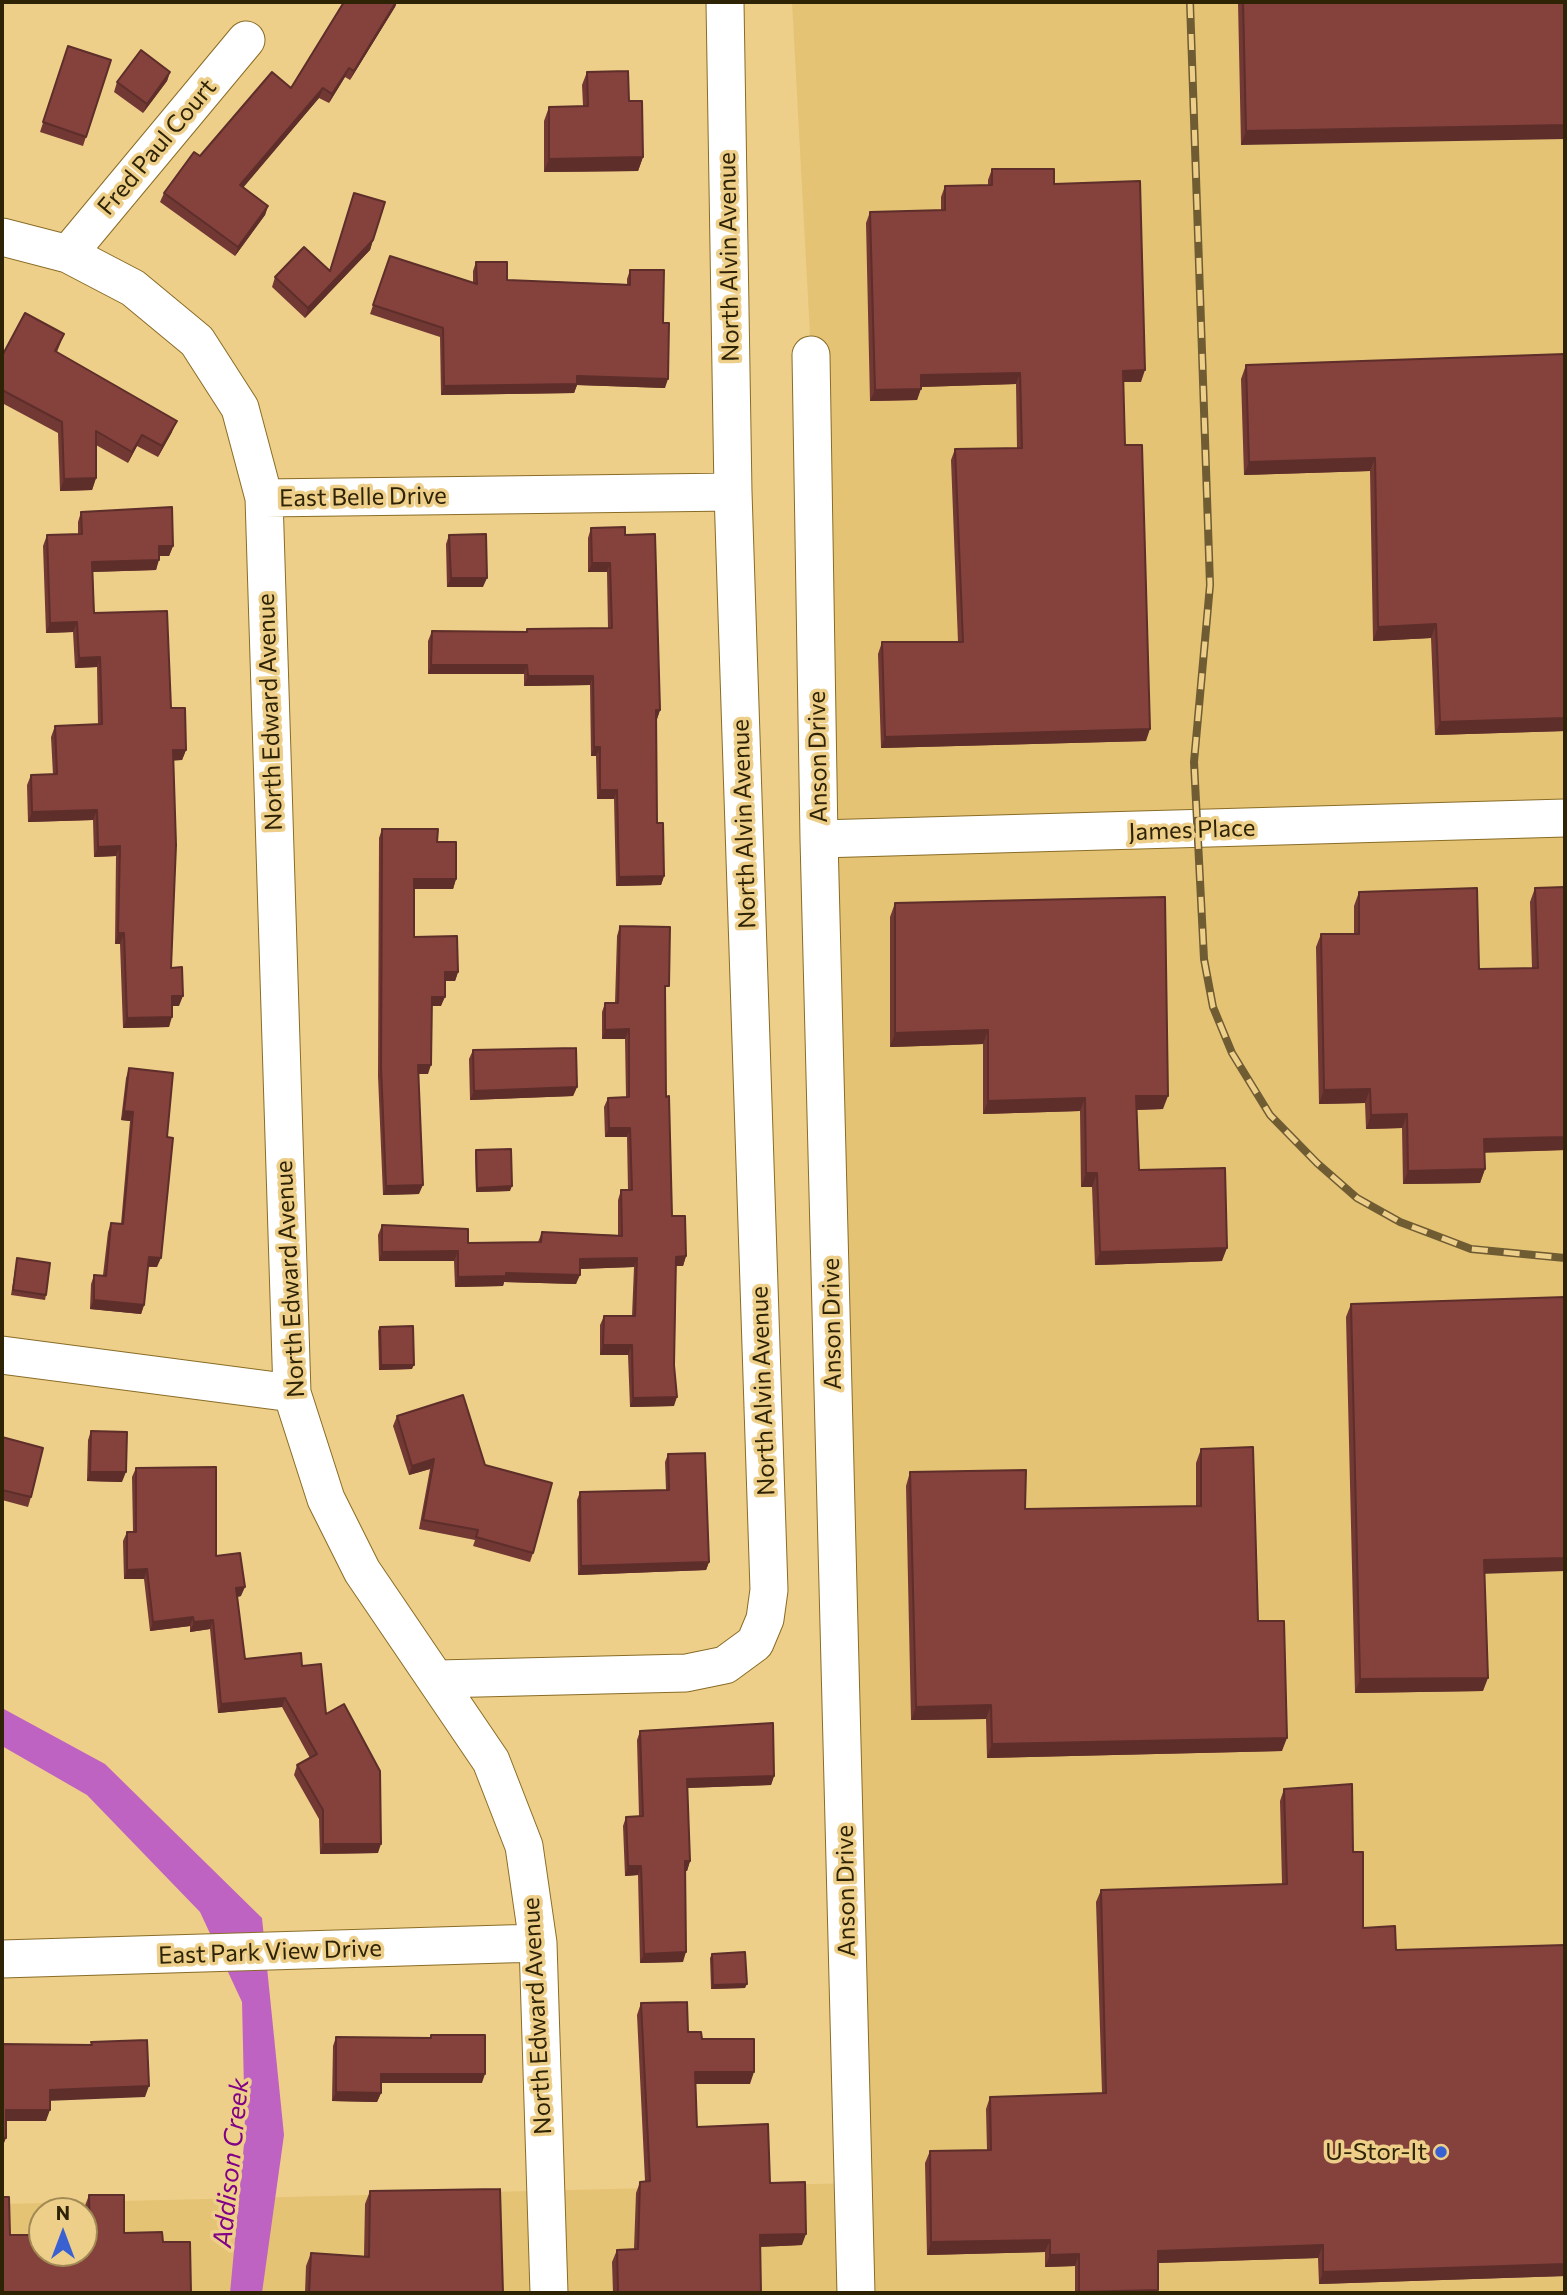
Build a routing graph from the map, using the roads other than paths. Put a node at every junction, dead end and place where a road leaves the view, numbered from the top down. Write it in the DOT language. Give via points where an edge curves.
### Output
graph roads {
  1 [pos="725,2"];
  2 [pos="246,40"];
  3 [pos="2,237"];
  4 [pos="68,254"];
  5 [pos="811,355"];
  6 [pos="733,492"];
  7 [pos="264,498"];
  8 [pos="1565,818"];
  9 [pos="819,839"];
  10 [pos="2,1355"];
  11 [pos="292,1393"];
  12 [pos="438,1679"];
  13 [pos="538,1943"];
  14 [pos="2,1959"];
  15 [pos="549,2293"];
  16 [pos="856,2293"];
  1 -- 6 [label="street, North Alvin Avenue"];
  2 -- 4 [label="street, Fred Paul Court"];
  3 -- 4 [label="street, East Belle Drive"];
  4 -- 7 [label="street, East Belle Drive" via="133,288 197,341 240,408"];
  5 -- 9 [label="street, Anson Drive"];
  6 -- 7 [label="street, East Belle Drive"];
  6 -- 12 [label="street, North Alvin Avenue" via="769,1590 765,1619 755,1643 725,1665 686,1673"];
  7 -- 11 [label="street, North Edward Avenue"];
  8 -- 9 [label="street, James Place"];
  9 -- 16 [label="street, Anson Drive"];
  10 -- 11 [label="street"];
  11 -- 12 [label="street, North Edward Avenue" via="326,1499 362,1571"];
  12 -- 13 [label="street, North Edward Avenue" via="491,1761 524,1846"];
  13 -- 14 [label="street, East Park View Drive"];
  13 -- 15 [label="street, North Edward Avenue"];
}
